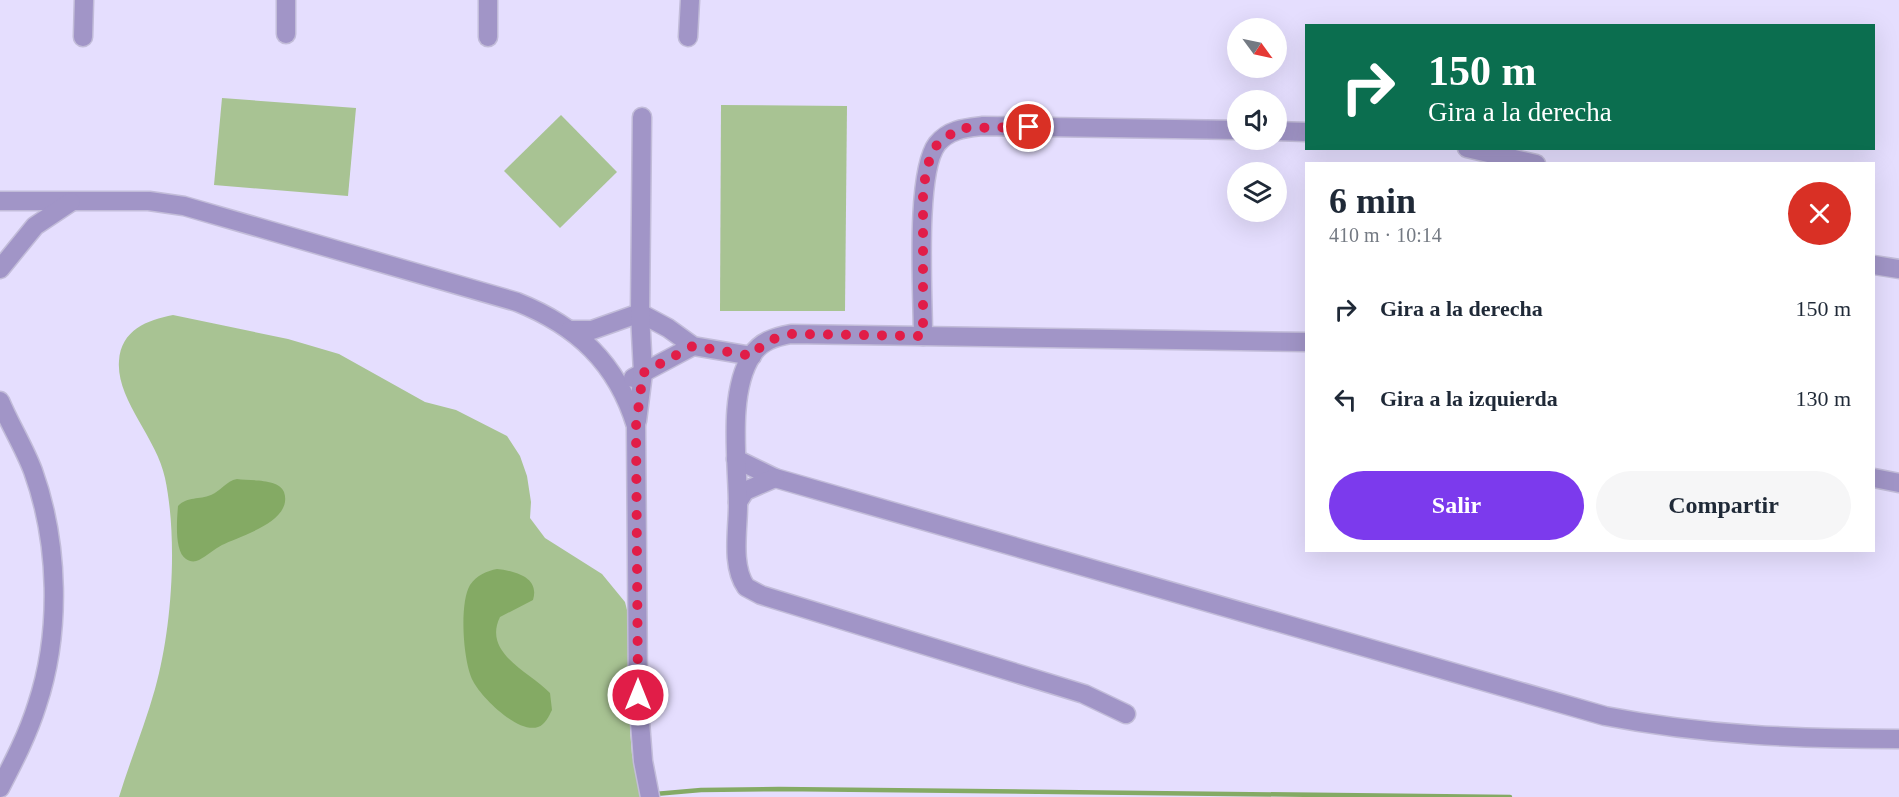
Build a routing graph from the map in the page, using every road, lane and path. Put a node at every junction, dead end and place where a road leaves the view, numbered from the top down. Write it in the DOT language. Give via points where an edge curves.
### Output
graph roads {
  1 [pos="84,0"];
  2 [pos="286,0"];
  3 [pos="488,0"];
  4 [pos="690,0"];
  5 [pos="286,34"];
  6 [pos="83,37"];
  7 [pos="488,37"];
  8 [pos="688,37"];
  9 [pos="642,117"];
  10 [pos="1227,130"];
  11 [pos="1287,131"];
  12 [pos="1305,132"];
  13 [pos="1476,150"];
  14 [pos="1527,162"];
  15 [pos="0,201"];
  16 [pos="71,202"];
  17 [pos="1875,265"];
  18 [pos="0,269"];
  19 [pos="1899,269"];
  20 [pos="640,313"];
  21 [pos="570,330"];
  22 [pos="923,336"];
  23 [pos="1305,342"];
  24 [pos="693,346"];
  25 [pos="752,356"];
  26 [pos="643,373"];
  27 [pos="621,384"];
  28 [pos="0,401"];
  29 [pos="636,426"];
  30 [pos="7,435"];
  31 [pos="736,459"];
  32 [pos="775,478"];
  33 [pos="1875,478"];
  34 [pos="1899,483"];
  35 [pos="738,502"];
  36 [pos="1126,714"];
  37 [pos="1899,739"];
  38 [pos="0,788"];
  39 [pos="648,792"];
  1 -- 6 [label="street"];
  2 -- 5 [label="street"];
  3 -- 7 [label="street"];
  4 -- 8 [label="street"];
  9 -- 20 [label="street"];
  10 -- 22 [label="street" via="983,126 960,128 947,135 930,157 923,188"];
  11 -- 12 [label="street"];
  13 -- 14 [label="street"];
  15 -- 16 [label="street"];
  16 -- 18 [label="street" via="35,226"];
  16 -- 21 [label="street" via="149,201 208,212 517,302"];
  17 -- 19 [label="street"];
  20 -- 21 [label="street" via="592,330"];
  20 -- 24 [label="street"];
  20 -- 26 [label="street"];
  21 -- 27 [label="street" via="601,358"];
  22 -- 23 [label="street"];
  22 -- 25 [label="street" via="791,334 767,341"];
  24 -- 25 [label="street"];
  24 -- 26 [label="street"];
  25 -- 31 [label="street" via="740,394"];
  26 -- 27 [label="street"];
  26 -- 29 [label="street"];
  27 -- 29 [label="street"];
  28 -- 30 [label="street"];
  29 -- 39 [label="street" via="638,695"];
  30 -- 38 [label="street" via="33,471 41,500 51,553 53,611 48,661 38,704"];
  31 -- 32 [label="street"];
  31 -- 35 [label="street"];
  32 -- 35 [label="street" via="745,491"];
  32 -- 37 [label="street" via="1605,716 1719,734"];
  33 -- 34 [label="street"];
  35 -- 36 [label="street" via="738,564 742,582 750,590 1084,694"];
}
